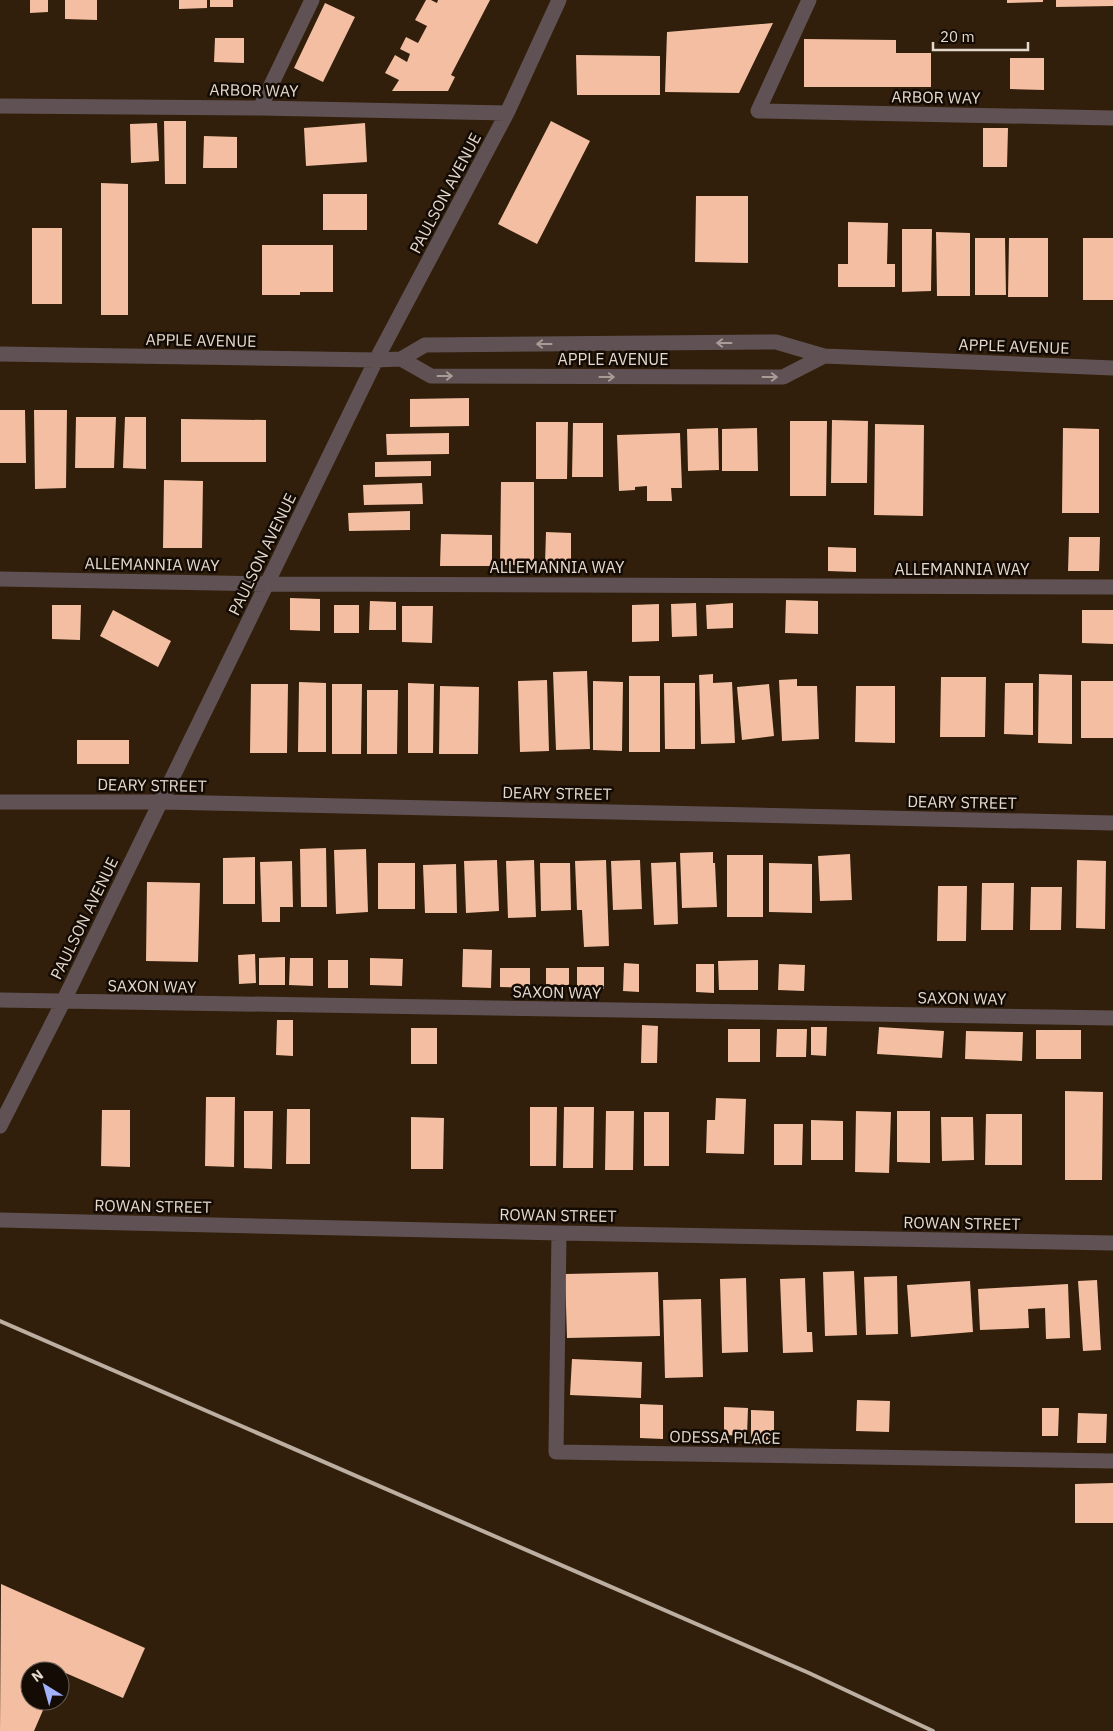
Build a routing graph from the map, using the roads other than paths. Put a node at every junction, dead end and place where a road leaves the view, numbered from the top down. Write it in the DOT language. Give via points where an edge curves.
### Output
graph roads {
  1 [pos="312,0"];
  2 [pos="560,0"];
  3 [pos="809,0"];
  4 [pos="0,106"];
  5 [pos="260,108"];
  6 [pos="507,113"];
  7 [pos="1113,118"];
  8 [pos="0,354"];
  9 [pos="824,356"];
  10 [pos="401,358"];
  11 [pos="376,360"];
  12 [pos="1113,368"];
  13 [pos="0,579"];
  14 [pos="267,584"];
  15 [pos="1113,587"];
  16 [pos="0,802"];
  17 [pos="161,802"];
  18 [pos="1113,823"];
  19 [pos="0,1000"];
  20 [pos="63,1002"];
  21 [pos="1113,1018"];
  22 [pos="0,1126"];
  23 [pos="1,1220"];
  24 [pos="559,1233"];
  25 [pos="1113,1243"];
  26 [pos="1113,1461"];
  1 -- 5 [label="street"];
  2 -- 6 [label="street, PAULSON AVENUE"];
  3 -- 7 [label="street, ARBOR WAY" via="758,111"];
  4 -- 5 [label="street, ARBOR WAY"];
  5 -- 6 [label="street, ARBOR WAY"];
  6 -- 11 [label="street, PAULSON AVENUE"];
  8 -- 11 [label="street, APPLE AVENUE"];
  9 -- 10 [label="street, APPLE AVENUE, one-way" via="776,342 756,342 426,345"];
  10 -- 9 [label="street, APPLE AVENUE, one-way" via="431,376 783,377"];
  9 -- 12 [label="street, APPLE AVENUE"];
  10 -- 11 [label="street, APPLE AVENUE"];
  11 -- 14 [label="street, PAULSON AVENUE"];
  13 -- 14 [label="street, ALLEMANNIA WAY"];
  14 -- 15 [label="street, ALLEMANNIA WAY"];
  14 -- 17 [label="street, PAULSON AVENUE"];
  16 -- 17 [label="street, DEARY STREET"];
  17 -- 18 [label="street, DEARY STREET"];
  17 -- 20 [label="street, PAULSON AVENUE"];
  19 -- 20 [label="street, SAXON WAY"];
  20 -- 21 [label="street, SAXON WAY"];
  20 -- 22 [label="street, PAULSON AVENUE"];
  23 -- 24 [label="street, ROWAN STREET"];
  24 -- 25 [label="street, ROWAN STREET"];
  24 -- 26 [label="street, ODESSA PLACE" via="556,1452"];
}
